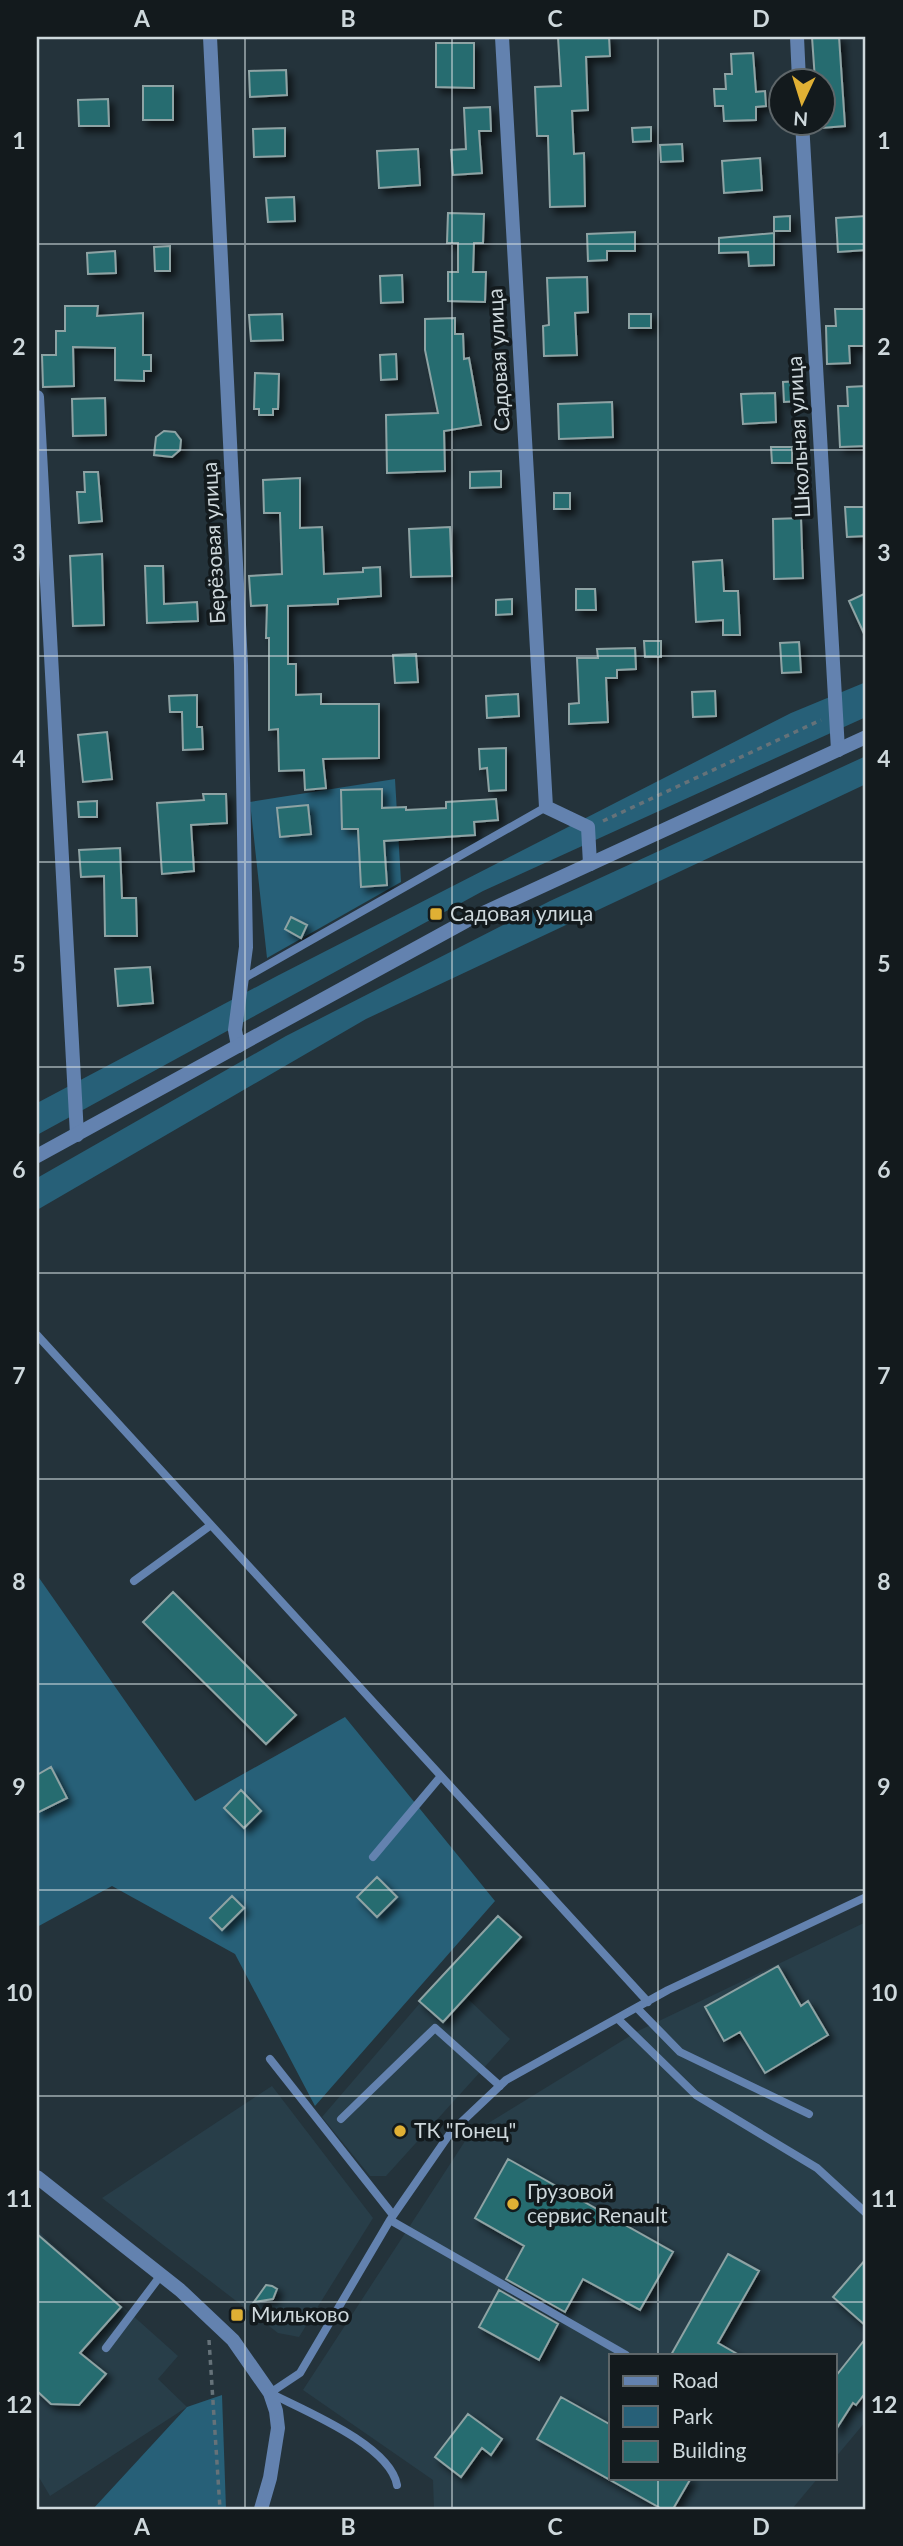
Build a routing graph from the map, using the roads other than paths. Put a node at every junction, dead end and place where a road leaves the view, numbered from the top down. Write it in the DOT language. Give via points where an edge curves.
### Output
graph roads {
  1 [pos="210,37"];
  2 [pos="502,37"];
  3 [pos="797,37"];
  4 [pos="798,66"];
  5 [pos="803,136"];
  6 [pos="37,397"];
  7 [pos="866,737"];
  8 [pos="838,750"];
  9 [pos="546,807"];
  10 [pos="590,864"];
  11 [pos="241,981"];
  12 [pos="238,1046"];
  13 [pos="77,1135"];
  14 [pos="37,1156"];
  15 [pos="37,1335"];
  16 [pos="211,1525"];
  17 [pos="134,1581"];
  18 [pos="441,1776"];
  19 [pos="373,1857"];
  20 [pos="866,1897"];
  21 [pos="648,2002"];
  22 [pos="636,2008"];
  23 [pos="618,2019"];
  24 [pos="270,2059"];
  25 [pos="500,2086"];
  26 [pos="809,2114"];
  27 [pos="341,2119"];
  28 [pos="37,2177"];
  29 [pos="866,2213"];
  30 [pos="391,2217"];
  31 [pos="161,2275"];
  32 [pos="106,2348"];
  33 [pos="624,2354"];
  34 [pos="270,2393"];
  35 [pos="397,2485"];
  36 [pos="261,2509"];
  1 -- 11 [label="street, Берёзовая улица" via="241,665 246,947"];
  2 -- 9 [label="street, Садовая улица"];
  3 -- 4 [label="street"];
  5 -- 8 [label="street, Школьная улица"];
  6 -- 13 [label="street"];
  7 -- 8 [label="street"];
  8 -- 10 [label="street"];
  9 -- 10 [label="street" via="588,827"];
  9 -- 11 [label="lane"];
  10 -- 12 [label="street" via="466,921"];
  11 -- 12 [label="street, Берёзовая улица" via="235,1030"];
  12 -- 13 [label="street"];
  13 -- 14 [label="street"];
  15 -- 16 [label="lane"];
  16 -- 17 [label="lane"];
  16 -- 18 [label="lane"];
  18 -- 19 [label="lane"];
  18 -- 21 [label="lane"];
  20 -- 21 [label="lane"];
  21 -- 22 [label="lane"];
  22 -- 23 [label="lane"];
  22 -- 26 [label="lane" via="680,2052"];
  23 -- 25 [label="lane"];
  23 -- 29 [label="lane" via="696,2095 817,2168"];
  24 -- 30 [label="lane"];
  25 -- 27 [label="lane" via="435,2028"];
  25 -- 30 [label="lane" via="451,2132"];
  28 -- 31 [label="street"];
  30 -- 33 [label="lane"];
  30 -- 34 [label="lane" via="300,2373"];
  31 -- 32 [label="lane"];
  31 -- 34 [label="street" via="233,2340"];
  34 -- 35 [label="lane" via="344,2430 385,2461"];
  34 -- 36 [label="street" via="278,2428"];
}
